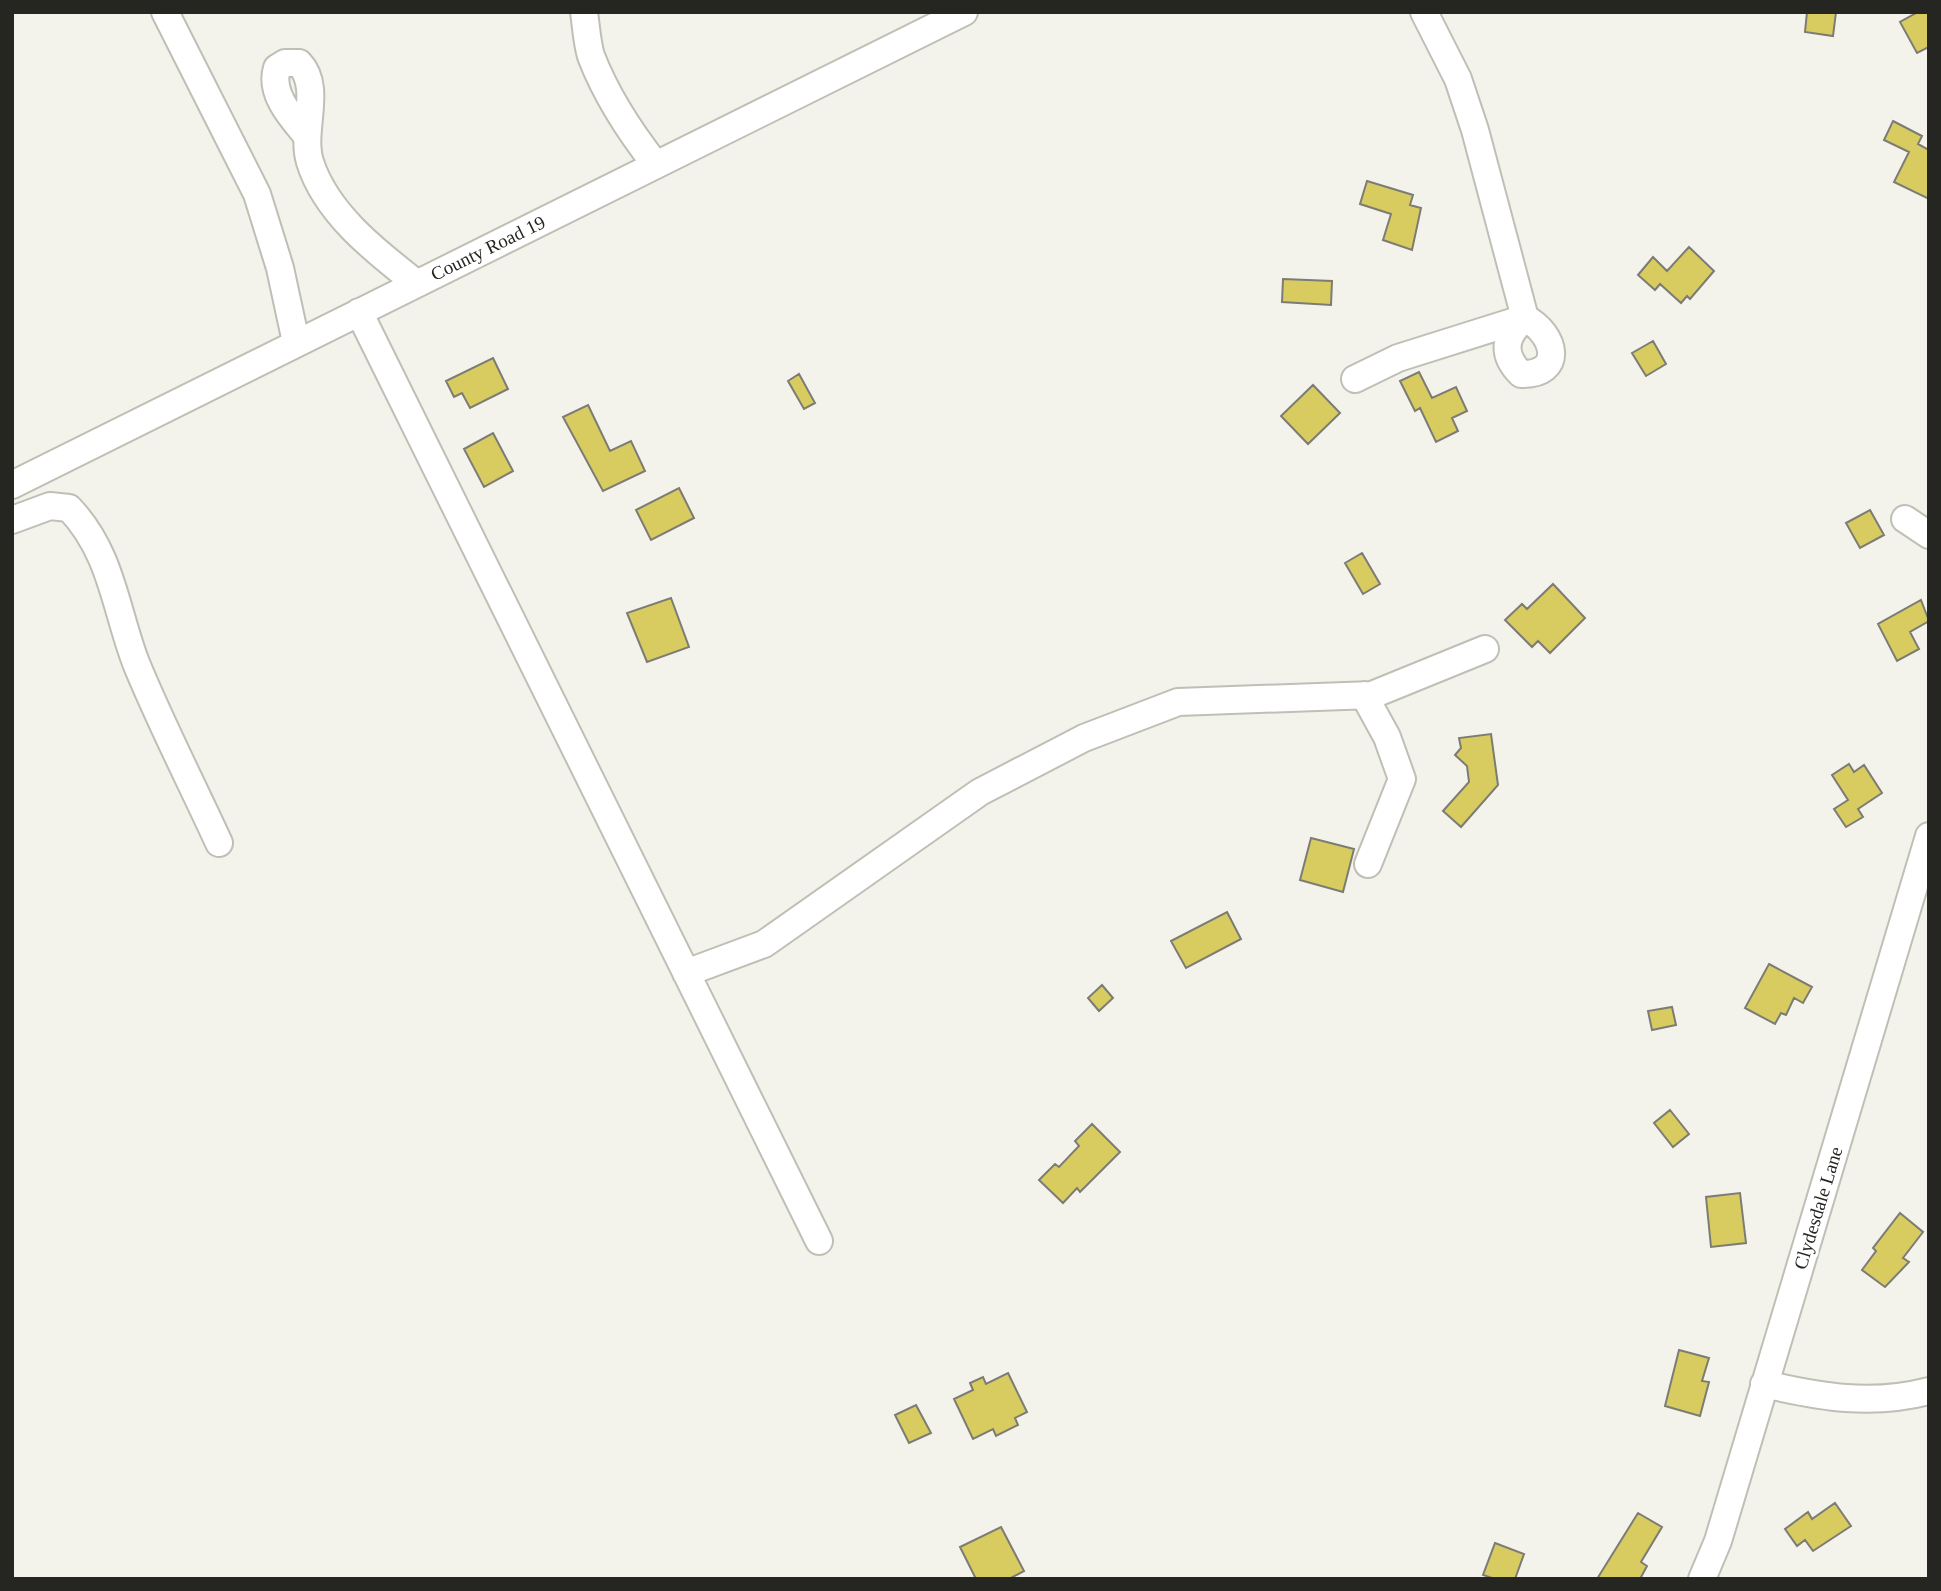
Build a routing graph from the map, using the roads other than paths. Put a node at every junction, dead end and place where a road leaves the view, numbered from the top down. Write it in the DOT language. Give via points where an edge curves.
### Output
graph roads {
  1 [pos="165,12"];
  2 [pos="584,12"];
  3 [pos="964,12"];
  4 [pos="1424,12"];
  5 [pos="306,135"];
  6 [pos="656,164"];
  7 [pos="416,283"];
  8 [pos="359,312"];
  9 [pos="296,342"];
  10 [pos="1354,379"];
  11 [pos="12,485"];
  12 [pos="1905,519"];
  13 [pos="12,520"];
  14 [pos="1929,535"];
  15 [pos="1485,649"];
  16 [pos="1364,695"];
  17 [pos="1929,836"];
  18 [pos="219,843"];
  19 [pos="1368,864"];
  20 [pos="686,973"];
  21 [pos="819,1241"];
  22 [pos="1764,1384"];
  23 [pos="1929,1391"];
  24 [pos="1702,1579"];
  1 -- 9 [label="street" via="257,194"];
  2 -- 6 [label="street" via="591,54 600,74 630,132"];
  3 -- 6 [label="street, County Road 19"];
  4 -- 10 [label="street" via="1458,79 1475,130 1525,318 1398,358"];
  5 -- 7 [label="street" via="310,161 333,206 381,256"];
  6 -- 7 [label="street, County Road 19"];
  7 -- 8 [label="street, County Road 19"];
  8 -- 9 [label="street, County Road 19"];
  8 -- 20 [label="street"];
  9 -- 11 [label="street, County Road 19"];
  12 -- 14 [label="street"];
  13 -- 18 [label="street" via="50,506 69,508 89,529 113,584 136,662"];
  15 -- 16 [label="street"];
  16 -- 19 [label="street" via="1387,737 1402,779"];
  16 -- 20 [label="street" via="1178,702 1084,738 980,792 764,944"];
  17 -- 22 [label="street, Clydesdale Lane"];
  20 -- 21 [label="street"];
  22 -- 23 [label="street" via="1850,1401"];
  22 -- 24 [label="street, Clydesdale Lane" via="1718,1541"];
}
